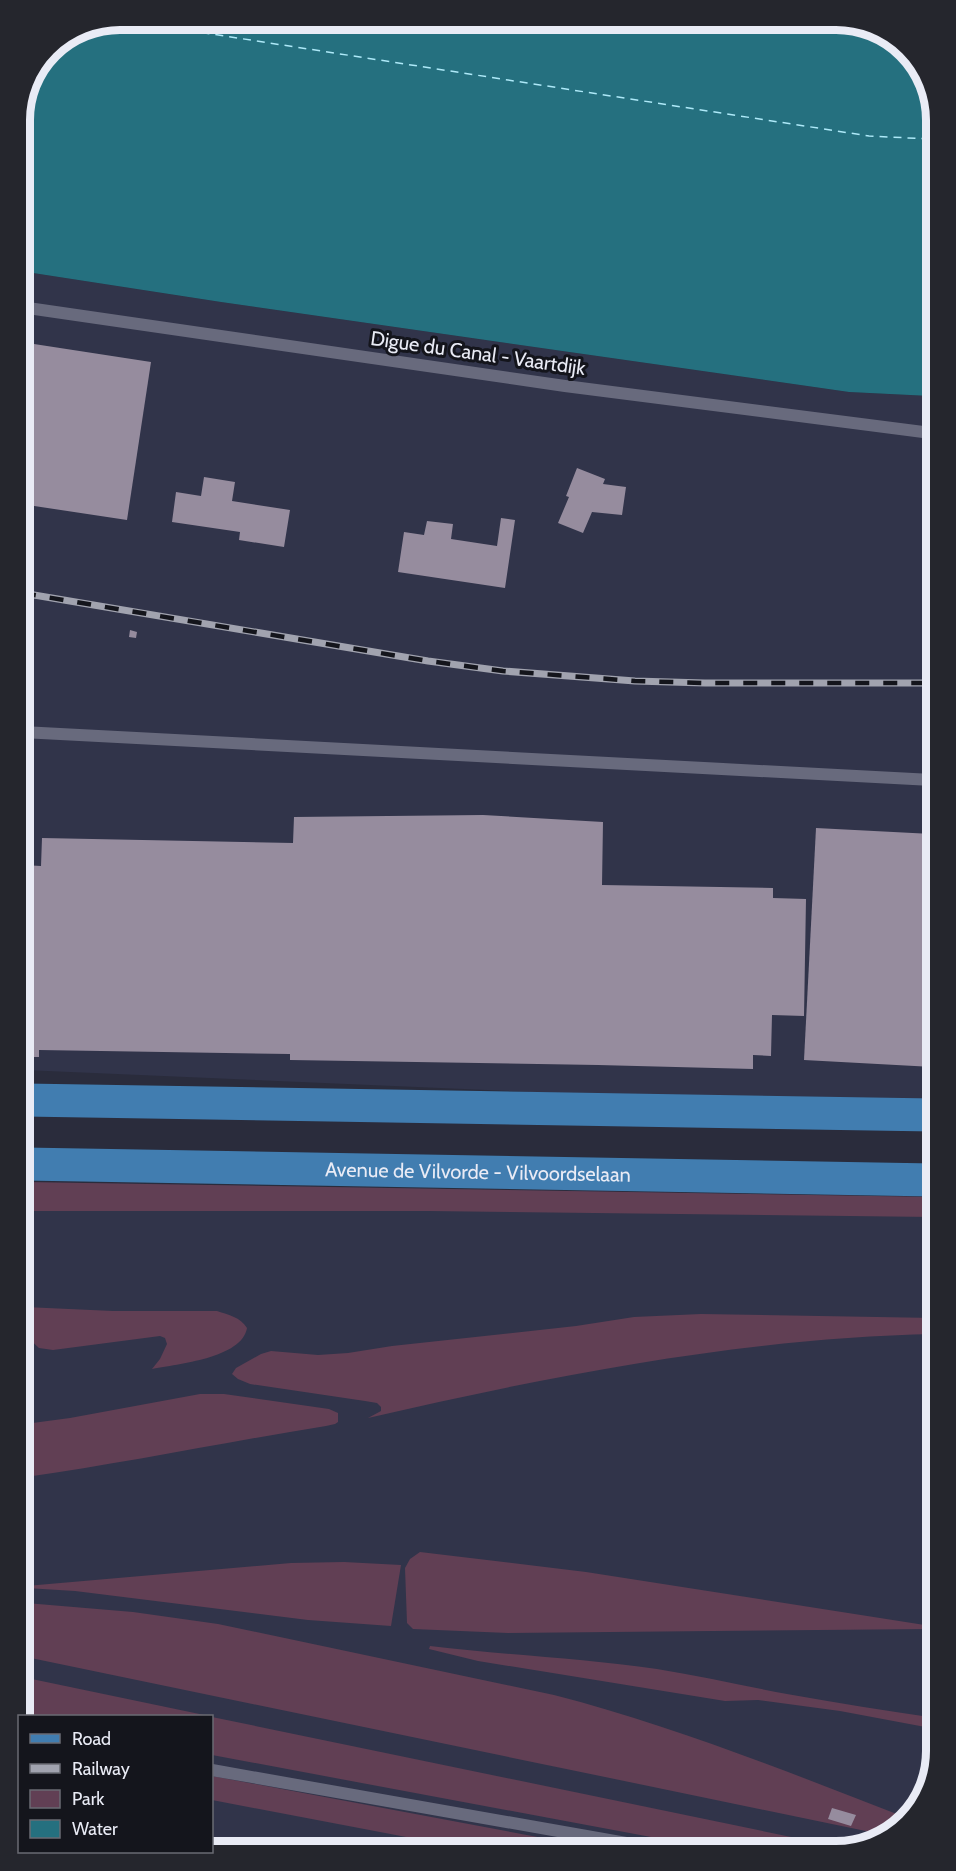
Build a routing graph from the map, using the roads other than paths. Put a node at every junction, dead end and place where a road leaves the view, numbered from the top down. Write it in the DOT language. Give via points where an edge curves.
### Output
graph roads {
  1 [pos="30,308"];
  2 [pos="926,433"];
  3 [pos="30,732"];
  4 [pos="926,780"];
  5 [pos="30,1100"];
  6 [pos="926,1115"];
  7 [pos="30,1164"];
  8 [pos="926,1180"];
  9 [pos="213,1770"];
  10 [pos="615,1841"];
  1 -- 2 [label="lane, Digue du Canal - Vaartdijk"];
  3 -- 4 [label="lane"];
  5 -- 6 [label="main road"];
  7 -- 8 [label="main road, Avenue de Vilvorde - Vilvoordselaan"];
  9 -- 10 [label="lane"];
}
